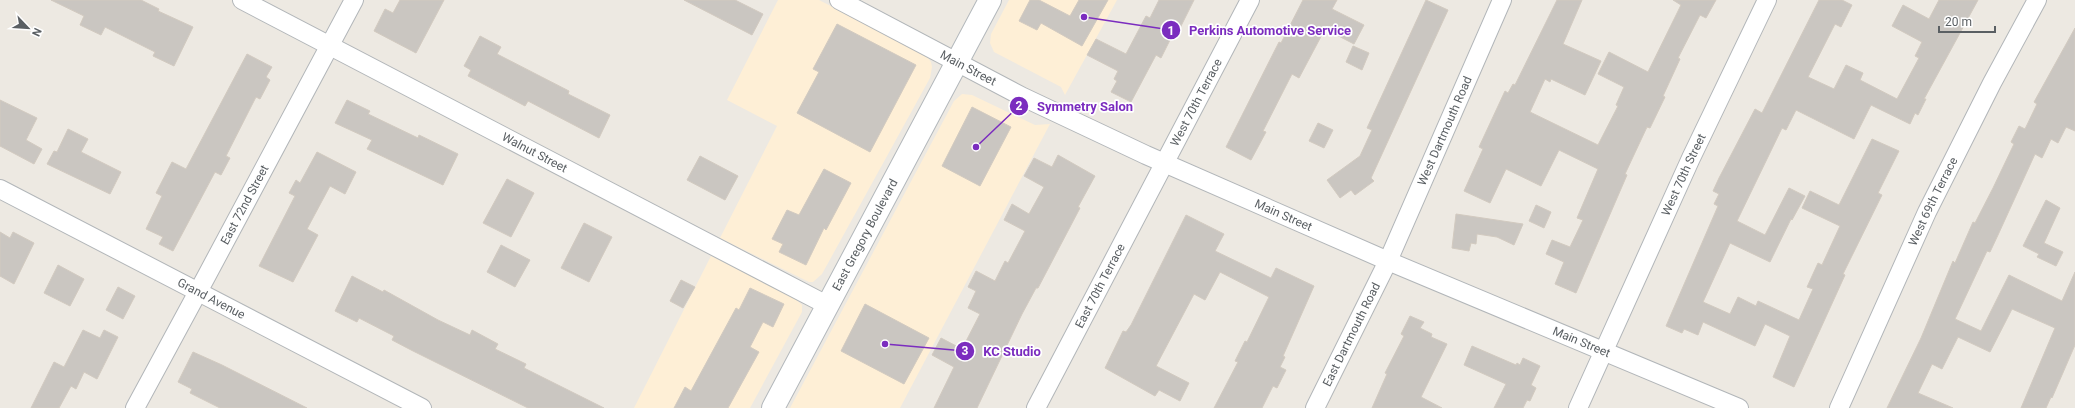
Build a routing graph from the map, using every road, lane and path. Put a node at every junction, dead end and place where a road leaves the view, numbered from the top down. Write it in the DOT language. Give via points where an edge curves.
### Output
graph roads {
  1 [pos="242,0"];
  2 [pos="354,0"];
  3 [pos="839,0"];
  4 [pos="990,0"];
  5 [pos="1250,0"];
  6 [pos="1502,0"];
  7 [pos="1767,0"];
  8 [pos="2037,0"];
  9 [pos="330,46"];
  10 [pos="957,62"];
  11 [pos="1165,163"];
  12 [pos="0,189"];
  13 [pos="1388,262"];
  14 [pos="199,291"];
  15 [pos="827,305"];
  16 [pos="1603,352"];
  17 [pos="135,408"];
  18 [pos="422,408"];
  19 [pos="773,408"];
  20 [pos="1036,408"];
  21 [pos="1315,408"];
  22 [pos="1578,408"];
  23 [pos="1739,408"];
  24 [pos="1838,408"];
  1 -- 9 [label="street, Walnut Street"];
  2 -- 9 [label="street, East 72nd Street"];
  3 -- 10 [label="street, Main Street"];
  4 -- 10 [label="main road, East Gregory Boulevard"];
  5 -- 11 [label="street, West 70th Terrace"];
  6 -- 13 [label="street, West Dartmouth Road"];
  7 -- 16 [label="street, West 70th Street"];
  8 -- 24 [label="street, West 69th Terrace" via="1927,212"];
  9 -- 14 [label="street, East 72nd Street"];
  9 -- 15 [label="street, Walnut Street"];
  10 -- 11 [label="street, Main Street" via="1023,97"];
  10 -- 15 [label="main road, East Gregory Boulevard"];
  11 -- 13 [label="street, Main Street"];
  11 -- 20 [label="street, East 70th Terrace"];
  12 -- 14 [label="street, Grand Avenue"];
  13 -- 16 [label="street, Main Street"];
  13 -- 21 [label="street, East Dartmouth Road"];
  14 -- 17 [label="street, East 72nd Street"];
  14 -- 18 [label="street, Grand Avenue"];
  15 -- 19 [label="main road, East Gregory Boulevard"];
  16 -- 22 [label="street, West 70th Street"];
  16 -- 23 [label="street, Main Street"];
}
